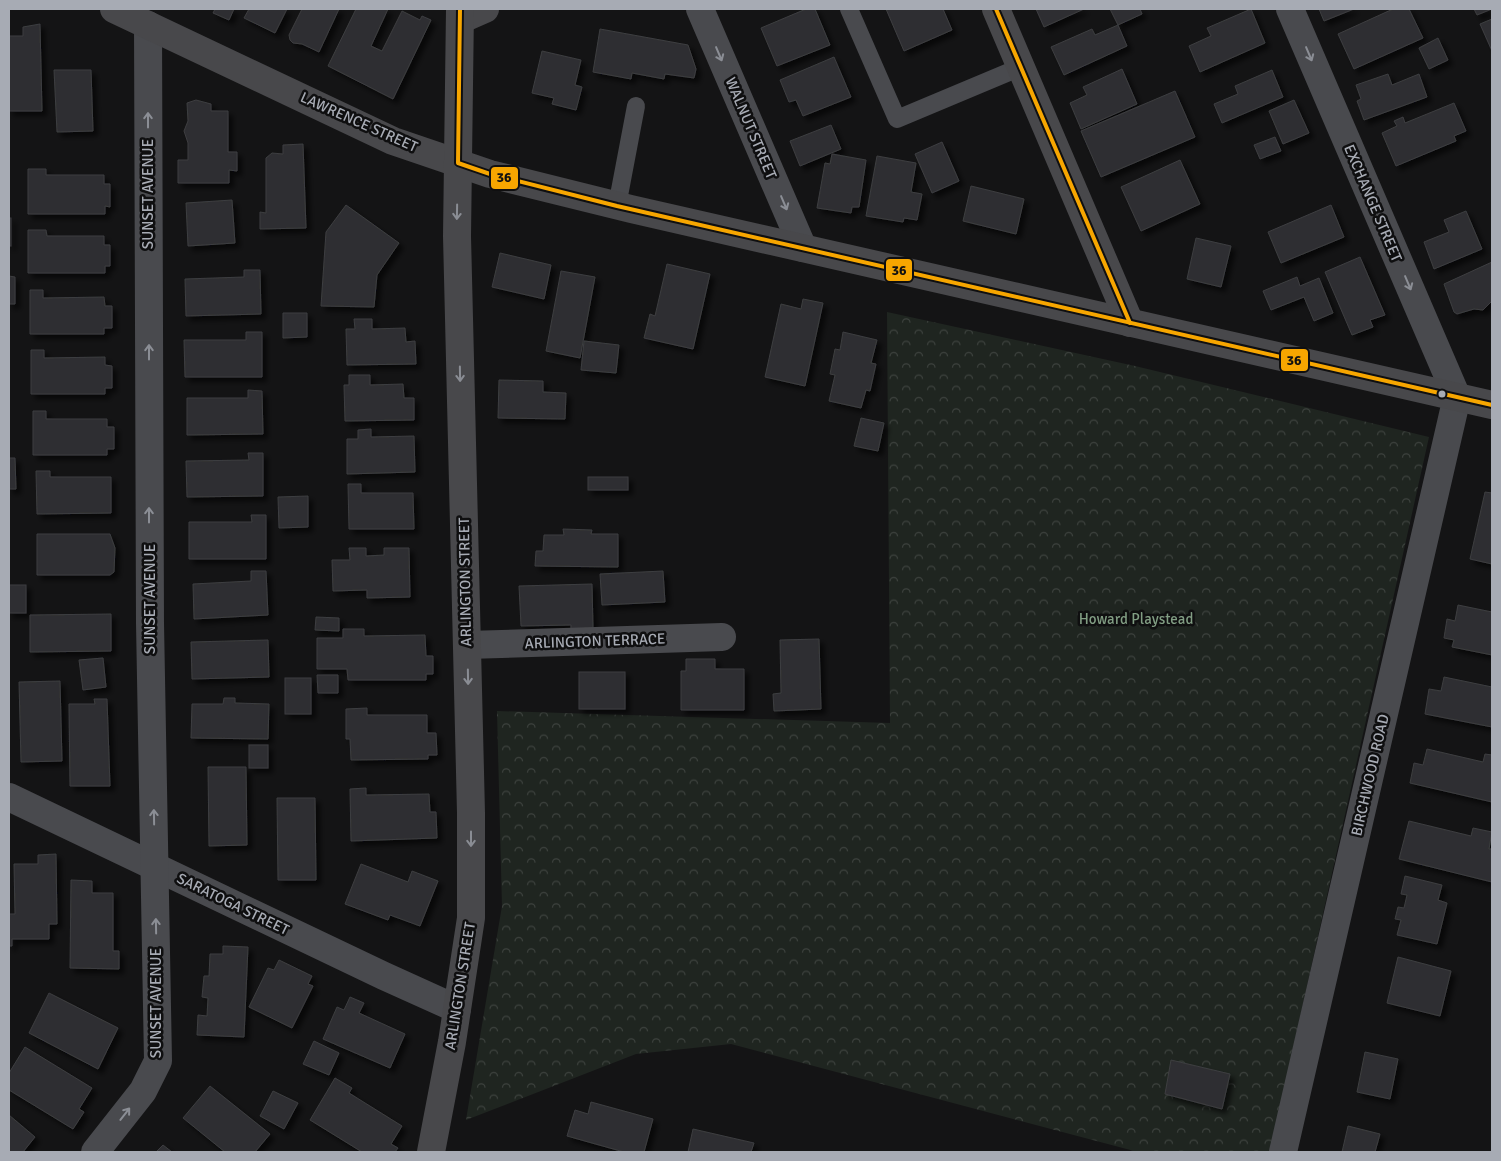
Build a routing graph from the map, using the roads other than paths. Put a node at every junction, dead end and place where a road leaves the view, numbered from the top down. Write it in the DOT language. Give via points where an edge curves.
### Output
graph roads {
  1 [pos="114,9"];
  2 [pos="485,9"];
  3 [pos="700,9"];
  4 [pos="849,9"];
  5 [pos="996,9"];
  6 [pos="1290,9"];
  7 [pos="460,14"];
  8 [pos="148,25"];
  9 [pos="1021,67"];
  10 [pos="636,106"];
  11 [pos="458,163"];
  12 [pos="617,206"];
  13 [pos="803,248"];
  14 [pos="1130,323"];
  15 [pos="1457,397"];
  16 [pos="1492,405"];
  17 [pos="722,637"];
  18 [pos="467,645"];
  19 [pos="9,797"];
  20 [pos="154,866"];
  21 [pos="457,1009"];
  22 [pos="94,1152"];
  23 [pos="431,1152"];
  24 [pos="1283,1152"];
  1 -- 8 [label="street, LAWRENCE STREET"];
  2 -- 7 [label="street"];
  3 -- 13 [label="street, WALNUT STREET, one-way"];
  4 -- 9 [label="lane" via="897,119"];
  5 -- 9 [label="street"];
  6 -- 15 [label="street, EXCHANGE STREET, one-way"];
  7 -- 11 [label="street, ARLINGTON STREET"];
  8 -- 11 [label="street, LAWRENCE STREET" via="393,140"];
  20 -- 8 [label="street, SUNSET AVENUE, one-way"];
  9 -- 14 [label="street"];
  10 -- 12 [label="lane"];
  11 -- 12 [label="street, LAWRENCE STREET"];
  11 -- 18 [label="street, ARLINGTON STREET, one-way"];
  12 -- 13 [label="street, LAWRENCE STREET"];
  13 -- 14 [label="street, LAWRENCE STREET"];
  14 -- 15 [label="street, LAWRENCE STREET"];
  15 -- 16 [label="street, LAWRENCE STREET"];
  15 -- 24 [label="street, BIRCHWOOD ROAD"];
  17 -- 18 [label="street, ARLINGTON TERRACE"];
  18 -- 21 [label="street, ARLINGTON STREET, one-way" via="471,918"];
  19 -- 20 [label="street, SARATOGA STREET"];
  20 -- 21 [label="street, SARATOGA STREET"];
  22 -- 20 [label="street, SUNSET AVENUE, one-way" via="143,1091 158,1060"];
  21 -- 23 [label="street, ARLINGTON STREET"];
}
